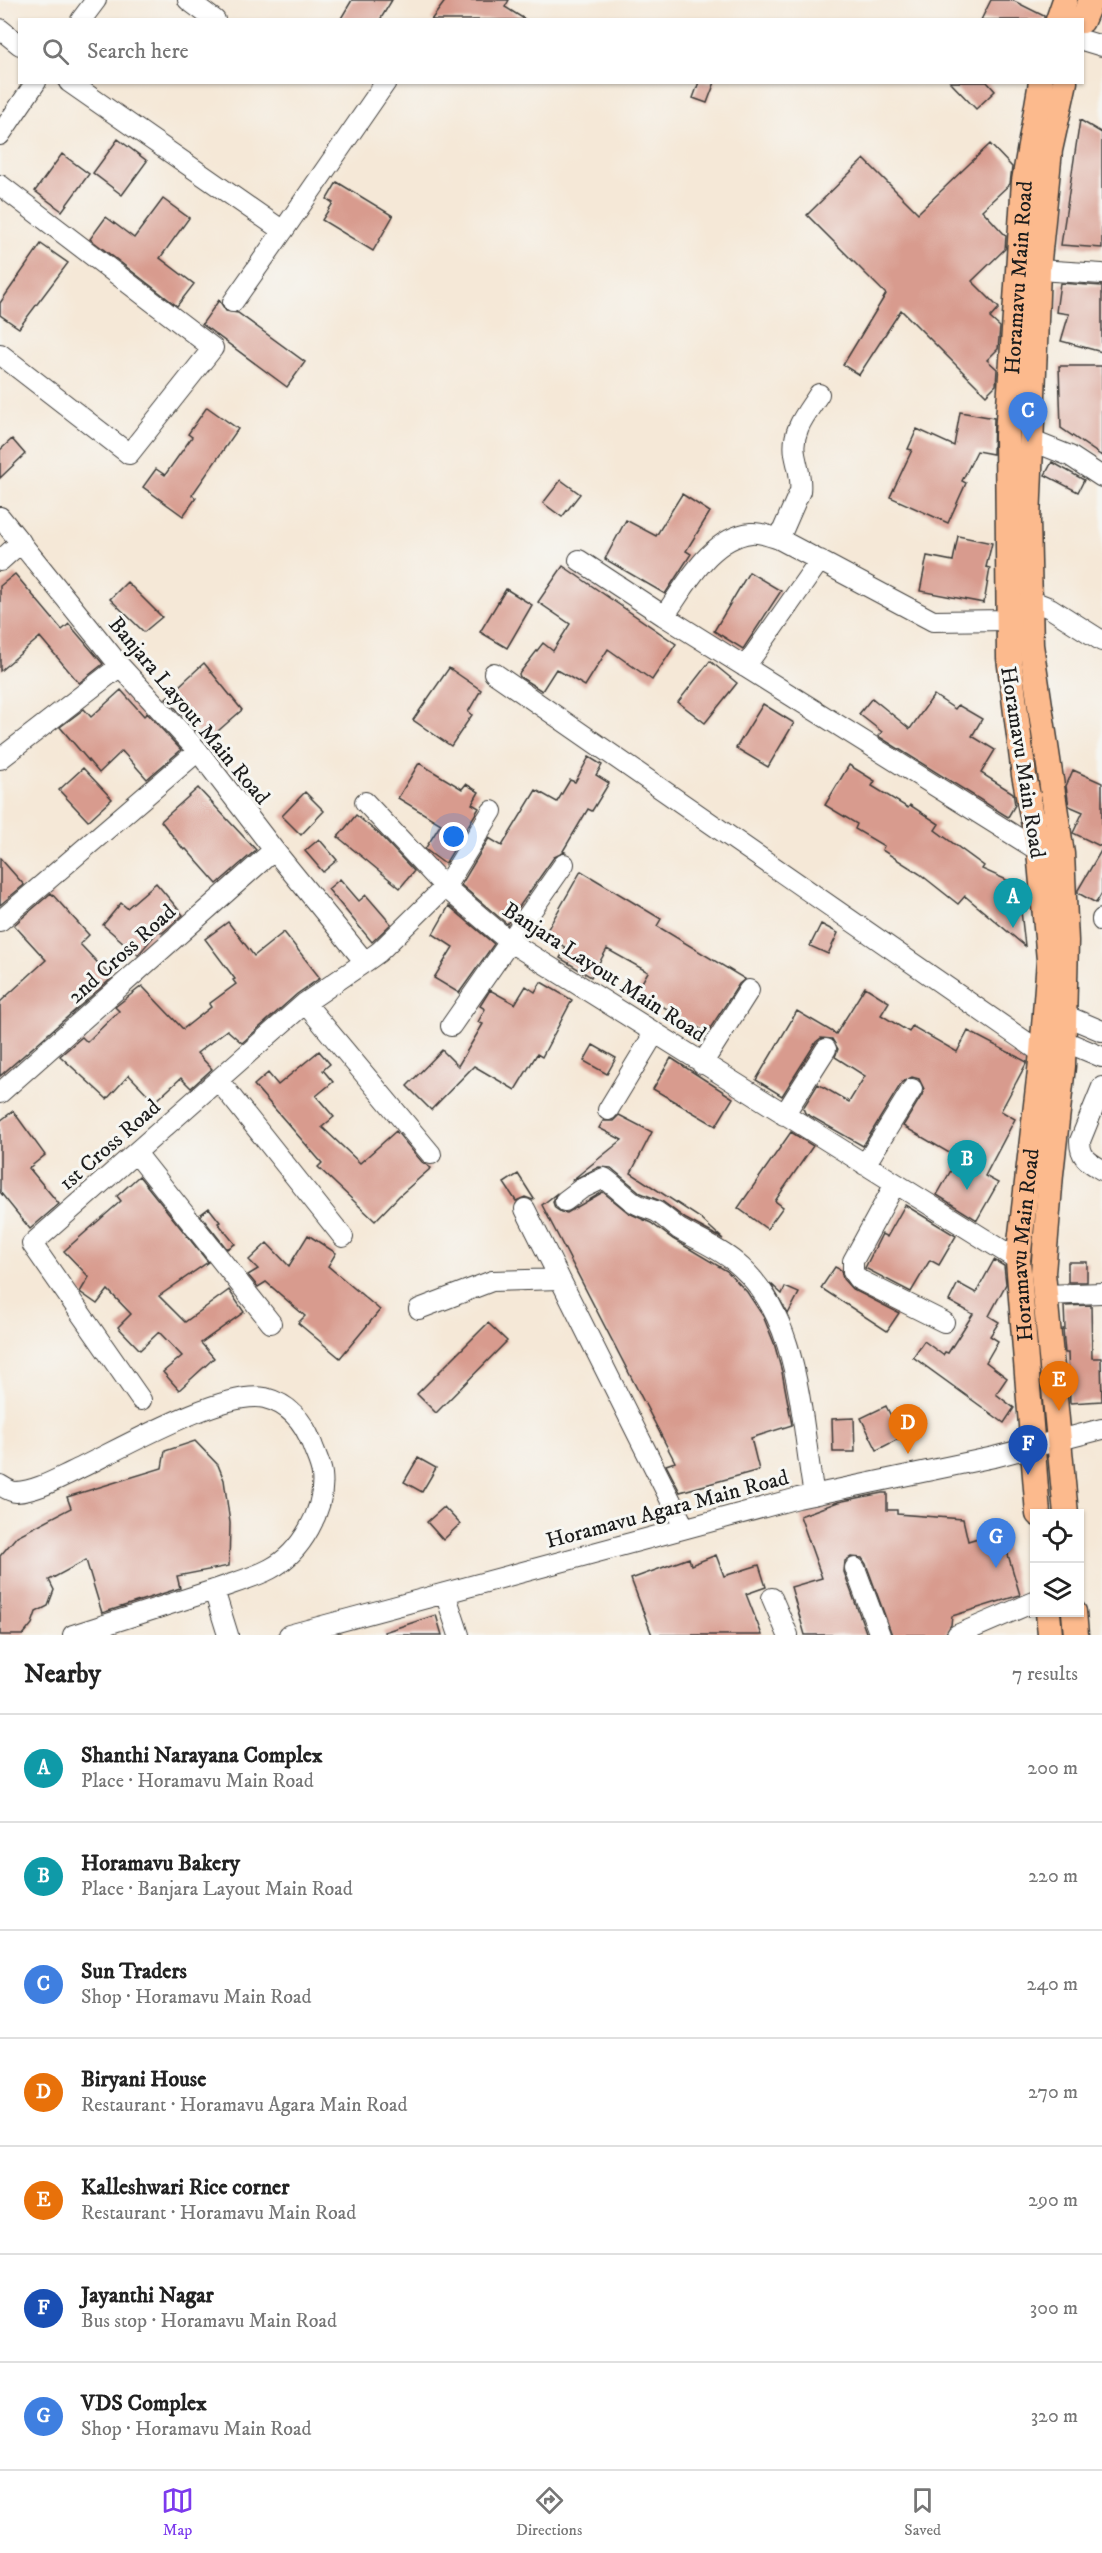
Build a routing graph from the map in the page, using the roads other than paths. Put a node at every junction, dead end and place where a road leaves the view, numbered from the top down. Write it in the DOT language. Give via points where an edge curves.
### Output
graph roads {
  1 [pos="96,0"];
  2 [pos="188,0"];
  3 [pos="1065,0"];
  4 [pos="1091,0"];
  5 [pos="82,18"];
  6 [pos="212,18"];
  7 [pos="1059,18"];
  8 [pos="1084,18"];
  9 [pos="0,29"];
  10 [pos="1084,40"];
  11 [pos="18,43"];
  12 [pos="1102,46"];
  13 [pos="35,84"];
  14 [pos="72,84"];
  15 [pos="385,84"];
  16 [pos="1041,84"];
  17 [pos="1065,84"];
  18 [pos="0,135"];
  19 [pos="0,185"];
  20 [pos="283,231"];
  21 [pos="1028,273"];
  22 [pos="1102,273"];
  23 [pos="233,302"];
  24 [pos="0,354"];
  25 [pos="819,394"];
  26 [pos="1030,440"];
  27 [pos="1102,477"];
  28 [pos="0,517"];
  29 [pos="779,539"];
  30 [pos="21,542"];
  31 [pos="820,560"];
  32 [pos="0,561"];
  33 [pos="579,561"];
  34 [pos="1030,600"];
  35 [pos="664,616"];
  36 [pos="1007,620"];
  37 [pos="1102,641"];
  38 [pos="120,666"];
  39 [pos="745,667"];
  40 [pos="494,673"];
  41 [pos="198,751"];
  42 [pos="0,759"];
  43 [pos="365,802"];
  44 [pos="492,811"];
  45 [pos="274,850"];
  46 [pos="1038,851"];
  47 [pos="1062,858"];
  48 [pos="564,864"];
  49 [pos="445,887"];
  50 [pos="0,921"];
  51 [pos="510,942"];
  52 [pos="365,962"];
  53 [pos="749,990"];
  54 [pos="304,1003"];
  55 [pos="1064,1015"];
  56 [pos="451,1026"];
  57 [pos="1102,1031"];
  58 [pos="654,1034"];
  59 [pos="1064,1041"];
  60 [pos="825,1049"];
  61 [pos="1042,1053"];
  62 [pos="1102,1057"];
  63 [pos="702,1064"];
  64 [pos="218,1080"];
  65 [pos="1102,1087"];
  66 [pos="912,1089"];
  67 [pos="0,1093"];
  68 [pos="608,1110"];
  69 [pos="784,1114"];
  70 [pos="136,1153"];
  71 [pos="431,1154"];
  72 [pos="865,1165"];
  73 [pos="1102,1170"];
  74 [pos="895,1184"];
  75 [pos="565,1201"];
  76 [pos="525,1209"];
  77 [pos="343,1237"];
  78 [pos="1018,1260"];
  79 [pos="560,1278"];
  80 [pos="1102,1293"];
  81 [pos="1045,1295"];
  82 [pos="419,1310"];
  83 [pos="944,1322"];
  84 [pos="271,1323"];
  85 [pos="141,1400"];
  86 [pos="1102,1429"];
  87 [pos="1060,1441"];
  88 [pos="1032,1447"];
  89 [pos="0,1485"];
  90 [pos="814,1495"];
  91 [pos="1038,1509"];
  92 [pos="1066,1509"];
  93 [pos="684,1527"];
  94 [pos="855,1568"];
  95 [pos="214,1590"];
  96 [pos="445,1593"];
  97 [pos="772,1598"];
  98 [pos="1030,1604"];
  99 [pos="1048,1617"];
  100 [pos="1074,1617"];
  101 [pos="340,1629"];
  102 [pos="958,1631"];
  103 [pos="73,1635"];
  104 [pos="228,1635"];
  105 [pos="289,1635"];
  106 [pos="459,1635"];
  107 [pos="788,1635"];
  108 [pos="880,1635"];
  109 [pos="1050,1635"];
  110 [pos="1076,1635"];
  1 -- 5 [label="street"];
  2 -- 6 [label="street"];
  3 -- 7 [label="main road"];
  4 -- 8 [label="main road"];
  9 -- 11 [label="street"];
  10 -- 12 [label="street"];
  13 -- 18 [label="street"];
  14 -- 20 [label="street"];
  15 -- 20 [label="street"];
  16 -- 21 [label="main road, Horamavu Main Road" via="1019,237"];
  17 -- 21 [label="main road, Horamavu Main Road"];
  19 -- 24 [label="street" via="213,348 129,454"];
  20 -- 23 [label="street"];
  21 -- 22 [label="street"];
  21 -- 26 [label="main road, Horamavu Main Road"];
  21 -- 36 [label="main road, Horamavu Main Road" via="1007,435"];
  25 -- 29 [label="street" via="796,428 794,451 801,491"];
  26 -- 27 [label="street" via="1070,456"];
  26 -- 34 [label="main road, Horamavu Main Road"];
  28 -- 30 [label="street, Banjara Layout Main Road"];
  29 -- 31 [label="street"];
  29 -- 35 [label="street" via="751,533 719,547 704,560"];
  30 -- 32 [label="street"];
  30 -- 38 [label="street, Banjara Layout Main Road"];
  31 -- 36 [label="street" via="933,621"];
  31 -- 39 [label="street"];
  33 -- 35 [label="street"];
  34 -- 36 [label="street"];
  34 -- 37 [label="street"];
  34 -- 47 [label="main road, Horamavu Main Road" via="1031,645"];
  35 -- 39 [label="street"];
  36 -- 46 [label="main road, Horamavu Main Road" via="1015,714"];
  38 -- 41 [label="street, Banjara Layout Main Road"];
  38 -- 42 [label="street"];
  39 -- 46 [label="street"];
  40 -- 61 [label="street"];
  41 -- 45 [label="street, Banjara Layout Main Road"];
  41 -- 50 [label="street"];
  43 -- 49 [label="street, Banjara Layout Main Road"];
  44 -- 49 [label="street"];
  45 -- 52 [label="street, Banjara Layout Main Road"];
  45 -- 67 [label="street, 2nd Cross Road"];
  46 -- 47 [label="street"];
  46 -- 61 [label="main road, Horamavu Main Road" via="1049,960"];
  47 -- 55 [label="main road, Horamavu Main Road"];
  48 -- 51 [label="street"];
  49 -- 51 [label="street, Banjara Layout Main Road"];
  49 -- 52 [label="street"];
  51 -- 56 [label="street"];
  51 -- 58 [label="street, Banjara Layout Main Road"];
  52 -- 54 [label="street, 1st Cross Road"];
  53 -- 63 [label="street"];
  54 -- 64 [label="street, 1st Cross Road"];
  54 -- 71 [label="street"];
  55 -- 57 [label="street"];
  55 -- 59 [label="main road, Horamavu Main Road"];
  58 -- 63 [label="street, Banjara Layout Main Road"];
  58 -- 68 [label="street"];
  59 -- 62 [label="street"];
  59 -- 81 [label="main road, Horamavu Main Road" via="1050,1174"];
  60 -- 69 [label="street"];
  61 -- 78 [label="main road, Horamavu Main Road"];
  63 -- 69 [label="street, Banjara Layout Main Road"];
  64 -- 70 [label="street, 1st Cross Road"];
  64 -- 77 [label="street"];
  65 -- 73 [label="street" via="1080,1142 1084,1159"];
  66 -- 72 [label="street"];
  69 -- 72 [label="street, Banjara Layout Main Road"];
  70 -- 84 [label="street"];
  70 -- 85 [label="street, 1st Cross Road" via="32,1244"];
  72 -- 74 [label="street, Banjara Layout Main Road"];
  74 -- 78 [label="street, Banjara Layout Main Road"];
  74 -- 83 [label="street" via="853,1261 853,1272 858,1280"];
  75 -- 90 [label="street" via="581,1188 604,1178 634,1202 735,1262 758,1284 778,1317 797,1376"];
  76 -- 79 [label="street"];
  78 -- 88 [label="main road, Horamavu Main Road"];
  79 -- 82 [label="street" via="492,1281"];
  79 -- 93 [label="street"];
  80 -- 81 [label="street"];
  81 -- 87 [label="main road, Horamavu Main Road"];
  86 -- 87 [label="street, Horamavu Agara Main Road"];
  87 -- 88 [label="street, Horamavu Agara Main Road"];
  87 -- 92 [label="main road, Horamavu Main Road"];
  88 -- 90 [label="street, Horamavu Agara Main Road"];
  88 -- 91 [label="main road, Horamavu Main Road"];
  89 -- 95 [label="street" via="14,1492 43,1486 176,1421 236,1398 265,1398 288,1408 305,1429 322,1473 318,1510 297,1545 278,1564"];
  90 -- 93 [label="street, Horamavu Agara Main Road"];
  93 -- 96 [label="street, Horamavu Agara Main Road"];
  94 -- 108 [label="street"];
  95 -- 103 [label="street"];
  95 -- 104 [label="street"];
  96 -- 101 [label="street, Horamavu Agara Main Road"];
  96 -- 106 [label="street"];
  97 -- 107 [label="street"];
  98 -- 102 [label="street"];
  99 -- 109 [label="main road"];
  100 -- 110 [label="main road"];
  101 -- 105 [label="street, Horamavu Agara Main Road"];
}
